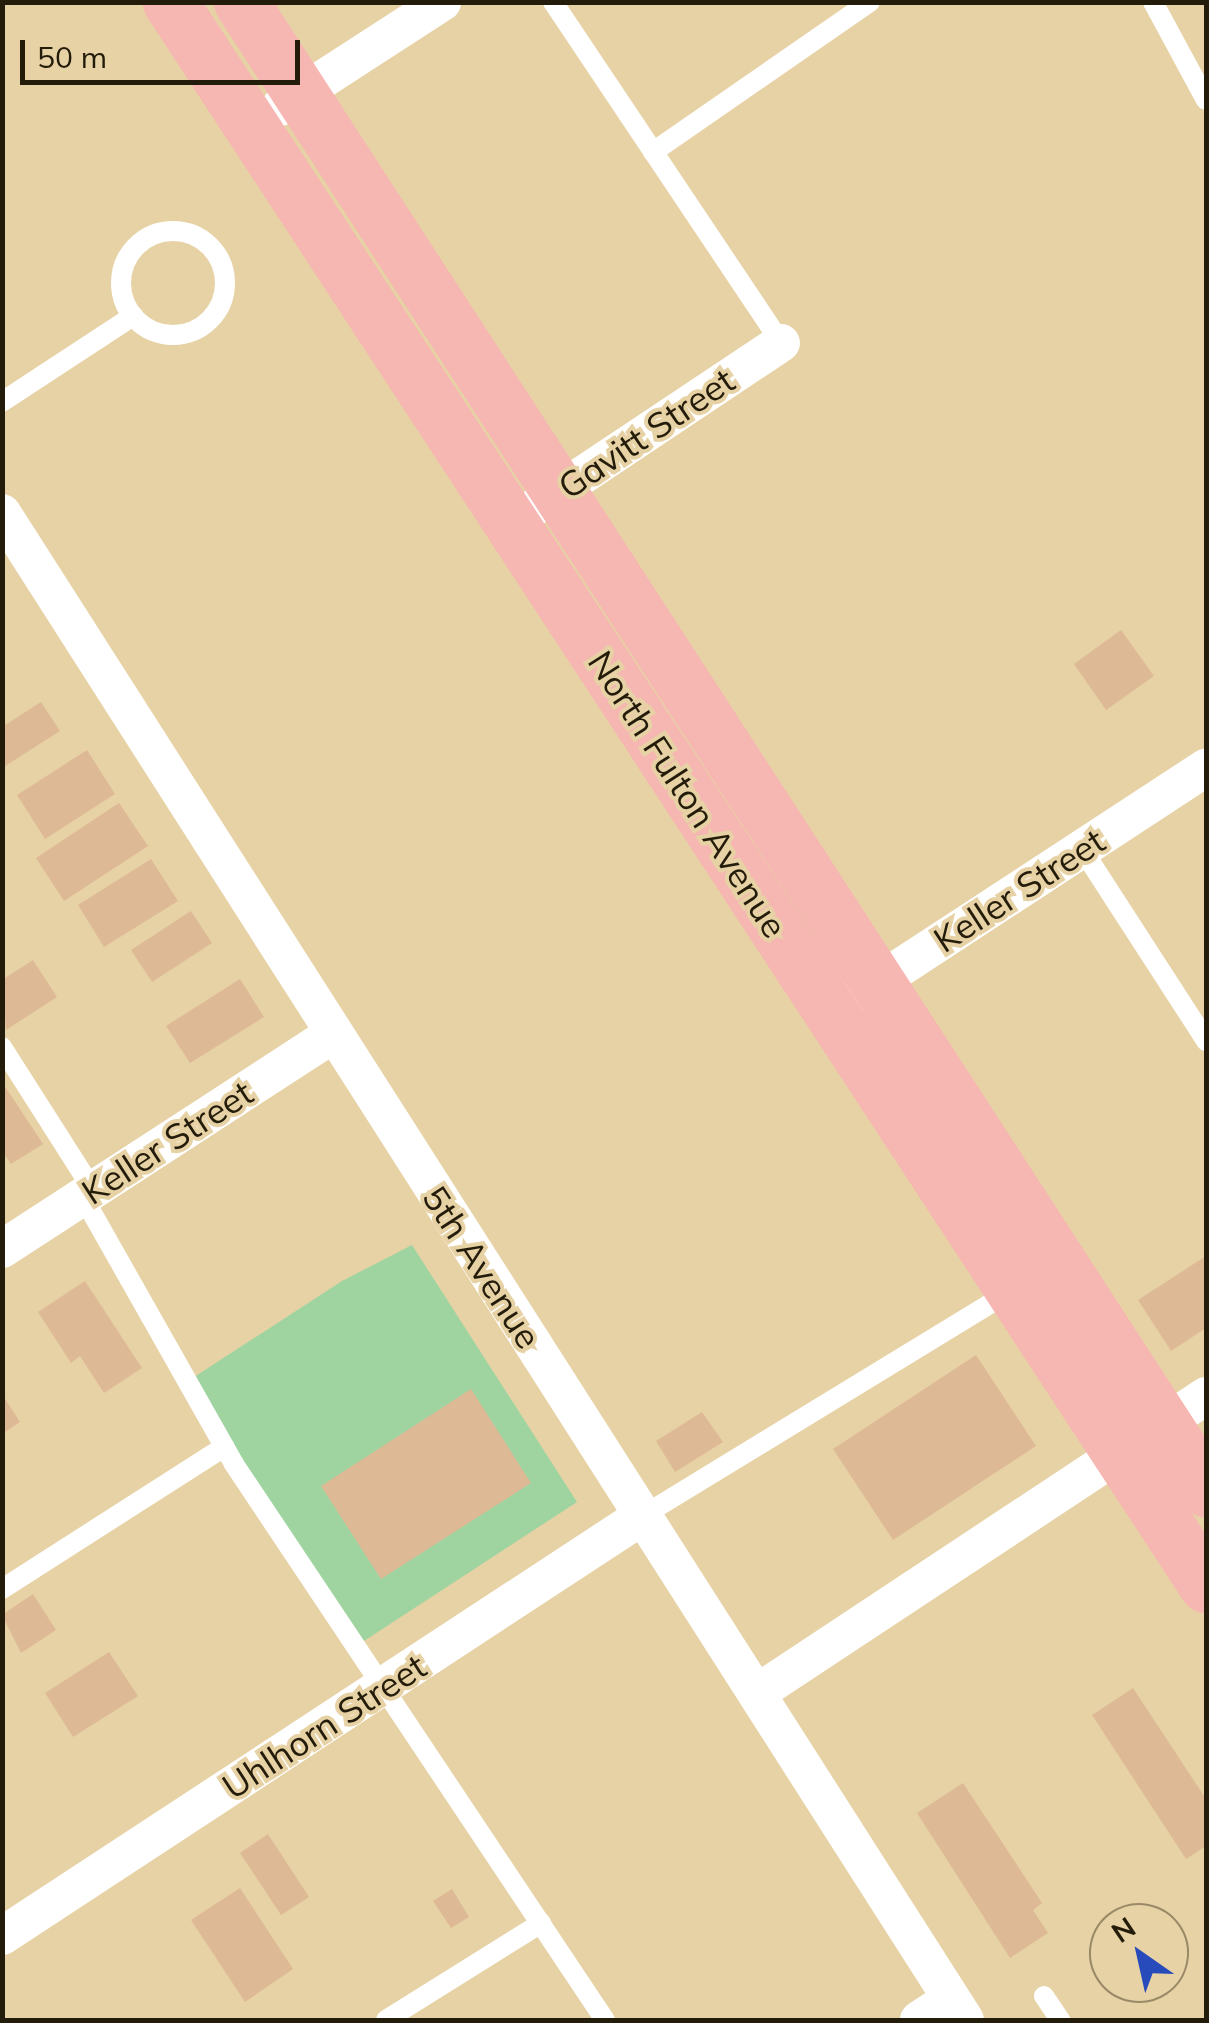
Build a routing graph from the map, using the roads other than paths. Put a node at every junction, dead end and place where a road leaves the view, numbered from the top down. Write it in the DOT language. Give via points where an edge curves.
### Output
graph roads {
  1 [pos="170,2"];
  2 [pos="242,2"];
  3 [pos="442,2"];
  4 [pos="553,2"];
  5 [pos="870,2"];
  6 [pos="1153,2"];
  7 [pos="301,94"];
  8 [pos="1206,100"];
  9 [pos="251,126"];
  10 [pos="653,152"];
  11 [pos="133,316"];
  12 [pos="781,343"];
  13 [pos="2,402"];
  14 [pos="561,490"];
  15 [pos="2,513"];
  16 [pos="511,523"];
  17 [pos="16,562"];
  18 [pos="1206,768"];
  19 [pos="1082,849"];
  20 [pos="881,980"];
  21 [pos="832,1012"];
  22 [pos="330,1034"];
  23 [pos="1206,1040"];
  24 [pos="2,1047"];
  25 [pos="88,1194"];
  26 [pos="2,1249"];
  27 [pos="1012,1290"];
  28 [pos="1164,1426"];
  29 [pos="224,1446"];
  30 [pos="1206,1489"];
  31 [pos="644,1515"];
  32 [pos="1206,1585"];
  33 [pos="2,1589"];
  34 [pos="385,1686"];
  35 [pos="760,1691"];
  36 [pos="540,1922"];
  37 [pos="2,1936"];
  38 [pos="1044,1996"];
  39 [pos="958,2010"];
  40 [pos="386,2020"];
  41 [pos="605,2020"];
  42 [pos="919,2020"];
  43 [pos="1060,2020"];
  1 -- 9 [label="main road, North Fulton Avenue"];
  2 -- 7 [label="main road, North Fulton Avenue"];
  3 -- 7 [label="street"];
  4 -- 10 [label="lane"];
  5 -- 10 [label="lane"];
  6 -- 8 [label="lane"];
  7 -- 9 [label="street"];
  7 -- 14 [label="main road, North Fulton Avenue"];
  9 -- 16 [label="main road, North Fulton Avenue"];
  10 -- 12 [label="lane"];
  11 -- 11 [label="lane" via="162,334 196,330 210,320 220,307 225,274 208,244 176,231 144,241 124,268 125,302"];
  11 -- 13 [label="lane"];
  12 -- 14 [label="street, Gavitt Street"];
  14 -- 16 [label="street, Gavitt Street"];
  14 -- 20 [label="main road, North Fulton Avenue"];
  15 -- 17 [label="street, 5th Avenue"];
  16 -- 21 [label="main road, North Fulton Avenue"];
  17 -- 22 [label="street, 5th Avenue" via="246,887"];
  18 -- 19 [label="street, Keller Street"];
  19 -- 20 [label="street, Keller Street"];
  19 -- 23 [label="lane"];
  20 -- 21 [label="street, Keller Street"];
  20 -- 28 [label="main road, North Fulton Avenue"];
  21 -- 27 [label="main road, North Fulton Avenue"];
  22 -- 25 [label="street, Keller Street"];
  22 -- 31 [label="street, 5th Avenue"];
  24 -- 25 [label="lane"];
  25 -- 26 [label="street, Keller Street"];
  25 -- 29 [label="lane"];
  27 -- 28 [label="main road, North Fulton Avenue"];
  27 -- 31 [label="lane"];
  28 -- 30 [label="main road, North Fulton Avenue"];
  28 -- 32 [label="main road, North Fulton Avenue"];
  28 -- 35 [label="street"];
  29 -- 33 [label="lane"];
  29 -- 34 [label="lane"];
  31 -- 34 [label="street, Uhlhorn Street"];
  31 -- 35 [label="street, 5th Avenue"];
  34 -- 36 [label="lane"];
  34 -- 37 [label="street, Uhlhorn Street"];
  35 -- 39 [label="street, 5th Avenue"];
  36 -- 40 [label="lane"];
  36 -- 41 [label="lane"];
  38 -- 43 [label="lane"];
  39 -- 42 [label="street"];
}
